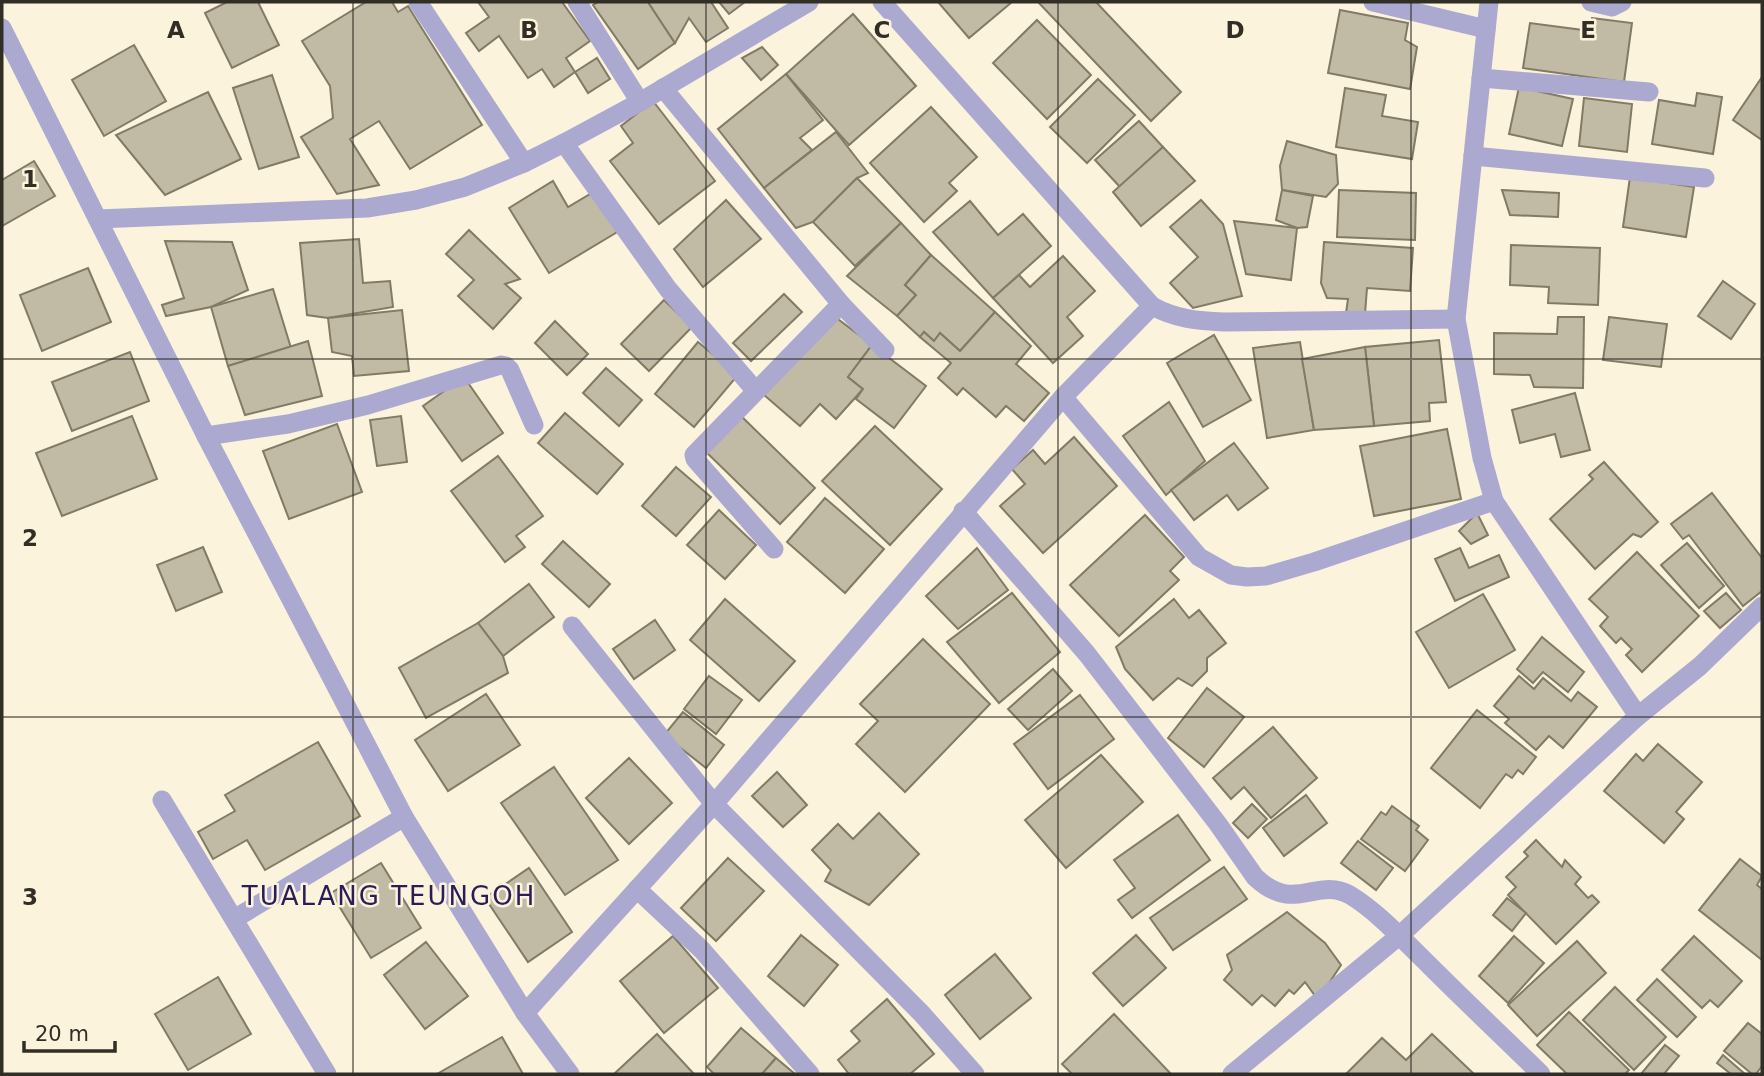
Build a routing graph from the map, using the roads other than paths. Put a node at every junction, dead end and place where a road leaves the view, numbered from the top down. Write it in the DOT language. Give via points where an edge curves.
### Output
graph roads {
  1 [pos="418,2"];
  2 [pos="578,2"];
  3 [pos="809,2"];
  4 [pos="882,2"];
  5 [pos="1373,2"];
  6 [pos="1489,2"];
  7 [pos="1591,2"];
  8 [pos="1622,2"];
  9 [pos="2,28"];
  10 [pos="1486,29"];
  11 [pos="1481,78"];
  12 [pos="663,88"];
  13 [pos="1649,92"];
  14 [pos="640,102"];
  15 [pos="564,143"];
  16 [pos="1473,156"];
  17 [pos="524,163"];
  18 [pos="1705,178"];
  19 [pos="98,219"];
  20 [pos="841,304"];
  21 [pos="1152,306"];
  22 [pos="1456,319"];
  23 [pos="885,350"];
  24 [pos="755,390"];
  25 [pos="1063,397"];
  26 [pos="534,425"];
  27 [pos="206,436"];
  28 [pos="1494,501"];
  29 [pos="963,511"];
  30 [pos="774,549"];
  31 [pos="1762,606"];
  32 [pos="572,626"];
  33 [pos="1638,716"];
  34 [pos="162,800"];
  35 [pos="714,804"];
  36 [pos="404,817"];
  37 [pos="637,889"];
  38 [pos="234,919"];
  39 [pos="1399,936"];
  40 [pos="525,1013"];
  41 [pos="327,1074"];
  42 [pos="570,1074"];
  43 [pos="810,1074"];
  44 [pos="975,1074"];
  45 [pos="1232,1074"];
  46 [pos="1541,1074"];
  1 -- 17 [label="street"];
  2 -- 14 [label="street"];
  3 -- 12 [label="street"];
  4 -- 21 [label="street"];
  5 -- 10 [label="street"];
  6 -- 10 [label="street"];
  7 -- 8 [label="street" via="1612,7"];
  9 -- 19 [label="street"];
  10 -- 11 [label="street"];
  11 -- 13 [label="street"];
  11 -- 16 [label="street"];
  12 -- 14 [label="street"];
  12 -- 20 [label="street"];
  14 -- 15 [label="street"];
  15 -- 17 [label="street"];
  15 -- 24 [label="street" via="668,289"];
  16 -- 18 [label="street"];
  16 -- 22 [label="street"];
  17 -- 19 [label="street" via="416,201 367,208"];
  19 -- 27 [label="street"];
  20 -- 23 [label="street"];
  20 -- 24 [label="street"];
  21 -- 22 [label="street" via="1187,320"];
  21 -- 25 [label="street"];
  22 -- 28 [label="street"];
  24 -- 30 [label="street" via="694,457"];
  25 -- 28 [label="street" via="1199,557 1231,575 1266,576"];
  25 -- 29 [label="street"];
  26 -- 27 [label="street" via="510,370 501,365 368,405 288,424"];
  27 -- 36 [label="street"];
  28 -- 33 [label="street"];
  29 -- 35 [label="street"];
  29 -- 39 [label="street" via="1087,654 1263,885 1282,895 1344,892"];
  31 -- 33 [label="street" via="1700,666"];
  32 -- 35 [label="street"];
  33 -- 39 [label="street"];
  34 -- 38 [label="street"];
  35 -- 37 [label="street"];
  35 -- 44 [label="street" via="922,1014"];
  36 -- 38 [label="street"];
  36 -- 40 [label="street"];
  37 -- 40 [label="street"];
  37 -- 43 [label="street" via="702,950"];
  38 -- 41 [label="street"];
  39 -- 45 [label="street"];
  39 -- 46 [label="street"];
  40 -- 42 [label="street"];
}
